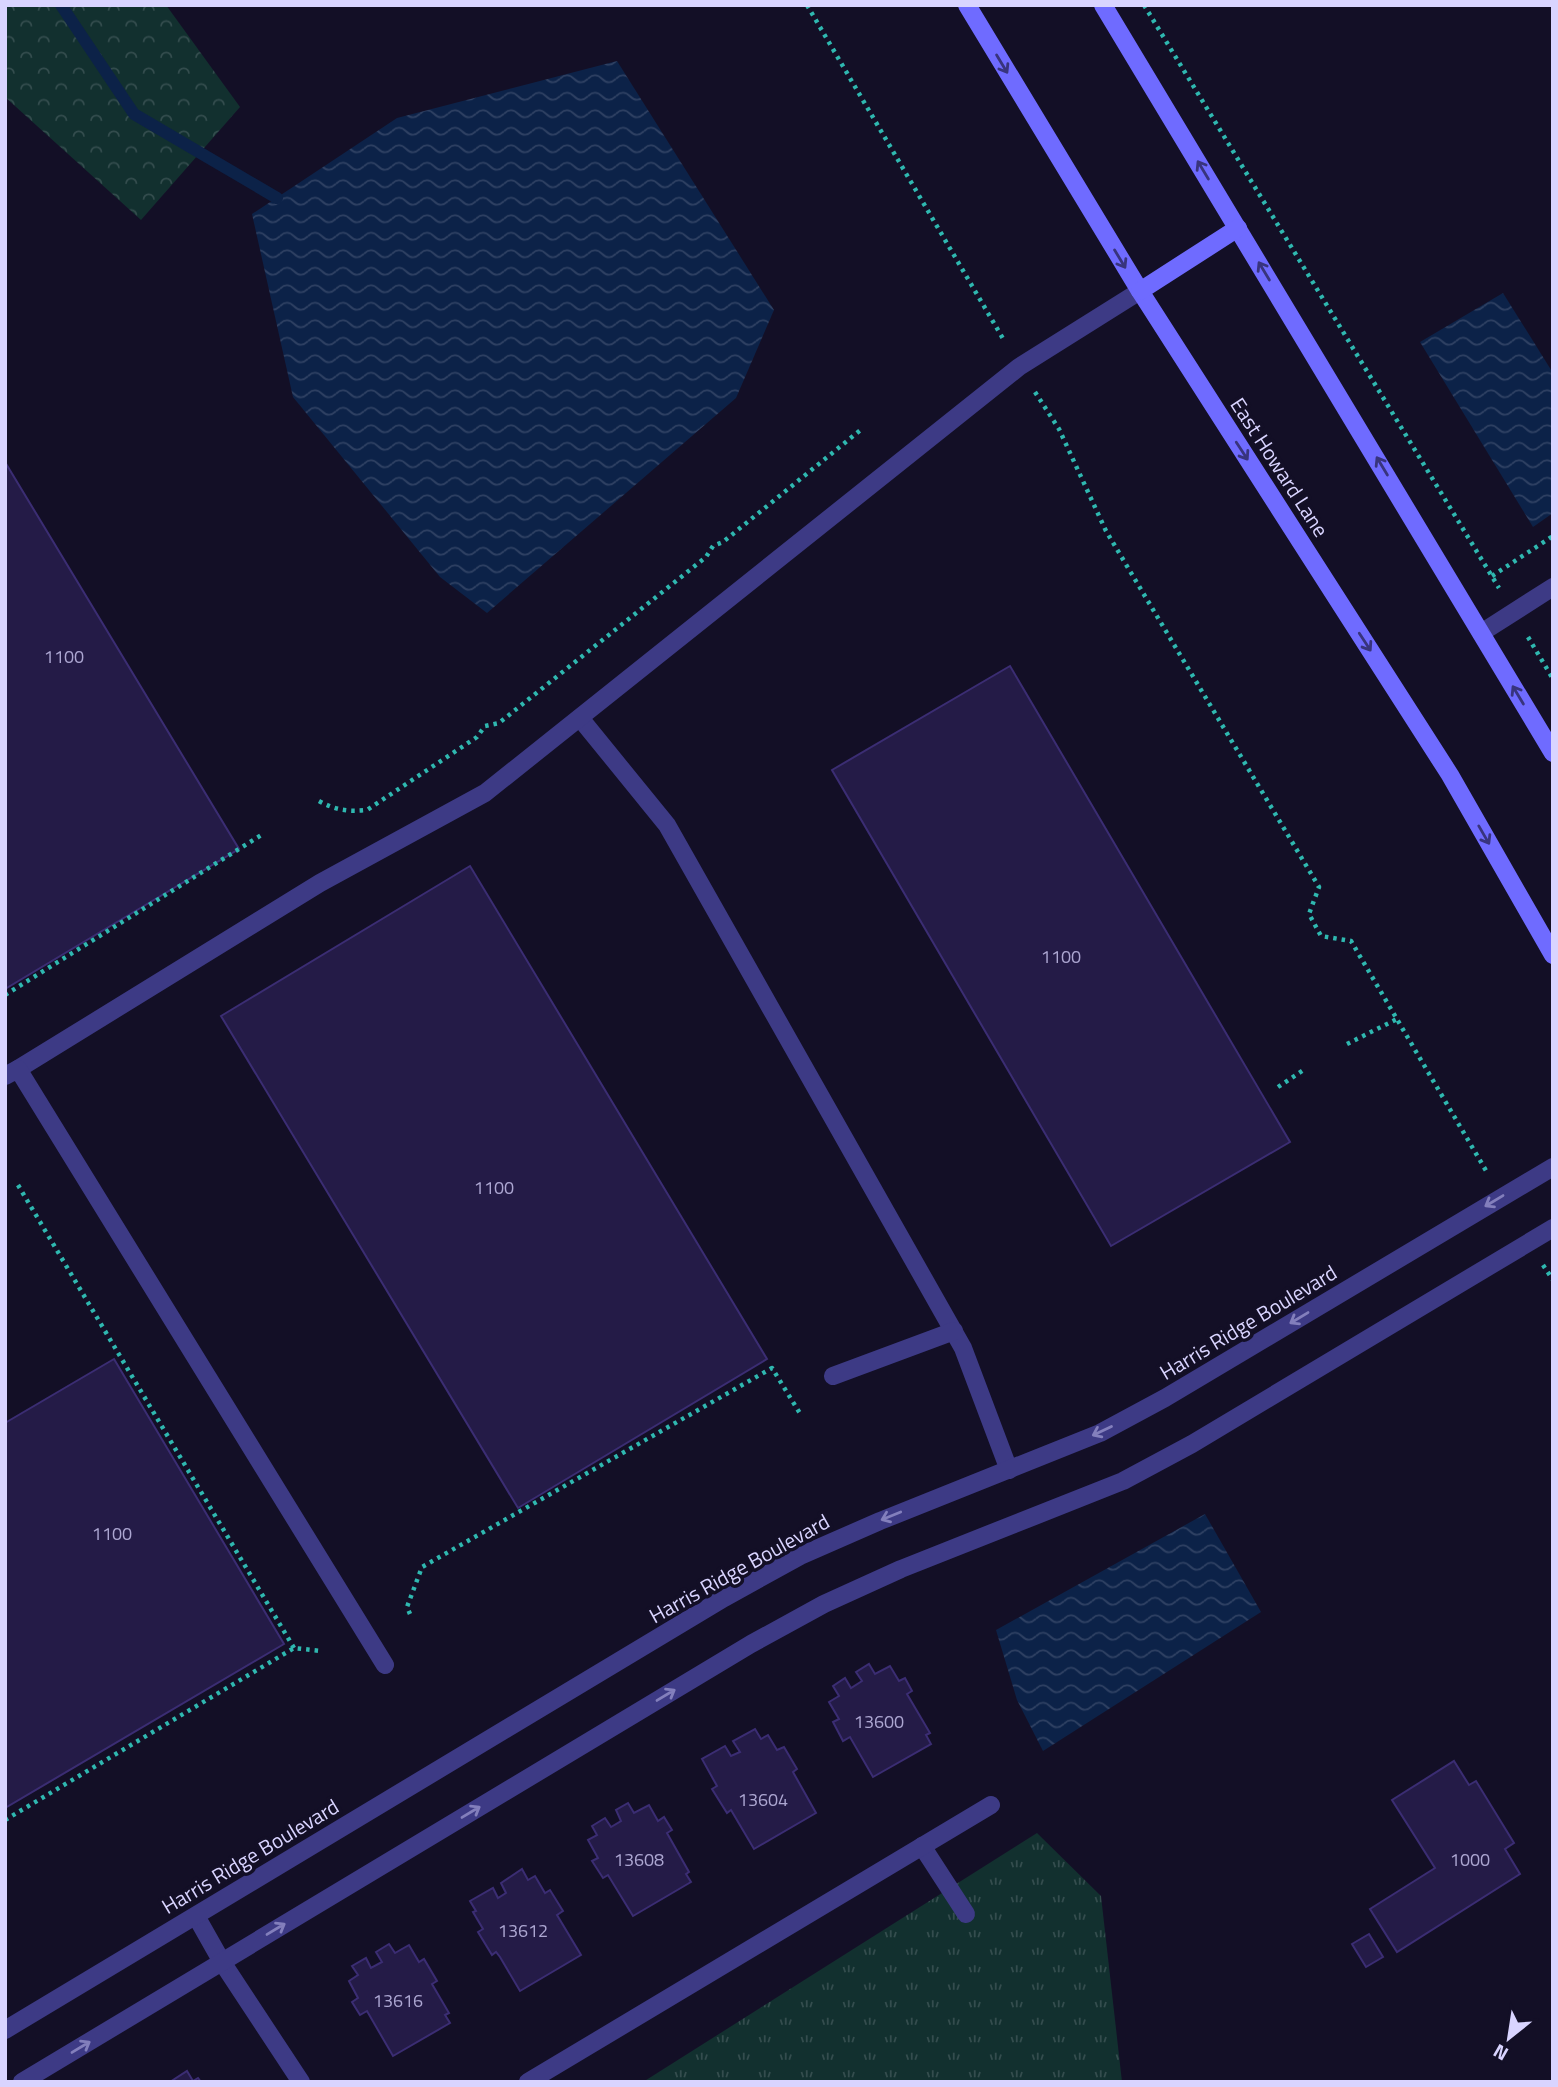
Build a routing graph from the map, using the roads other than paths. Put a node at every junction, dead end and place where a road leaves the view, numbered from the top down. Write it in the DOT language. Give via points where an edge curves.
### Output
graph roads {
  1 [pos="967,5"];
  2 [pos="1104,5"];
  3 [pos="1238,228"];
  4 [pos="1140,291"];
  5 [pos="1553,586"];
  6 [pos="1481,633"];
  7 [pos="580,718"];
  8 [pos="1553,753"];
  9 [pos="1553,955"];
  10 [pos="11,1073"];
  11 [pos="1553,1167"];
  12 [pos="1553,1228"];
  13 [pos="954,1332"];
  14 [pos="833,1376"];
  15 [pos="1009,1470"];
  16 [pos="385,1665"];
  17 [pos="991,1805"];
  18 [pos="922,1846"];
  19 [pos="966,1914"];
  20 [pos="196,1916"];
  21 [pos="222,1962"];
  22 [pos="5,2030"];
  23 [pos="22,2082"];
  24 [pos="301,2082"];
  25 [pos="528,2082"];
  1 -- 4 [label="main road, East Howard Lane, one-way"];
  3 -- 2 [label="main road, one-way"];
  3 -- 4 [label="main road"];
  6 -- 3 [label="main road, one-way"];
  4 -- 7 [label="street" via="1020,367"];
  4 -- 9 [label="main road, East Howard Lane, one-way" via="1450,775"];
  5 -- 6 [label="street"];
  8 -- 6 [label="main road, one-way"];
  7 -- 10 [label="street" via="485,793 320,883"];
  7 -- 13 [label="street" via="667,825"];
  10 -- 16 [label="street"];
  11 -- 15 [label="street, Harris Ridge Boulevard, one-way" via="1165,1398 1100,1433"];
  21 -- 12 [label="street, one-way" via="803,1615 901,1569 1123,1481"];
  13 -- 14 [label="street"];
  13 -- 15 [label="street"];
  15 -- 20 [label="street, Harris Ridge Boulevard, one-way" via="800,1556"];
  17 -- 18 [label="street"];
  18 -- 19 [label="street"];
  18 -- 25 [label="street"];
  20 -- 21 [label="street"];
  20 -- 22 [label="street, Harris Ridge Boulevard"];
  23 -- 21 [label="street, one-way"];
  21 -- 24 [label="street"];
}
